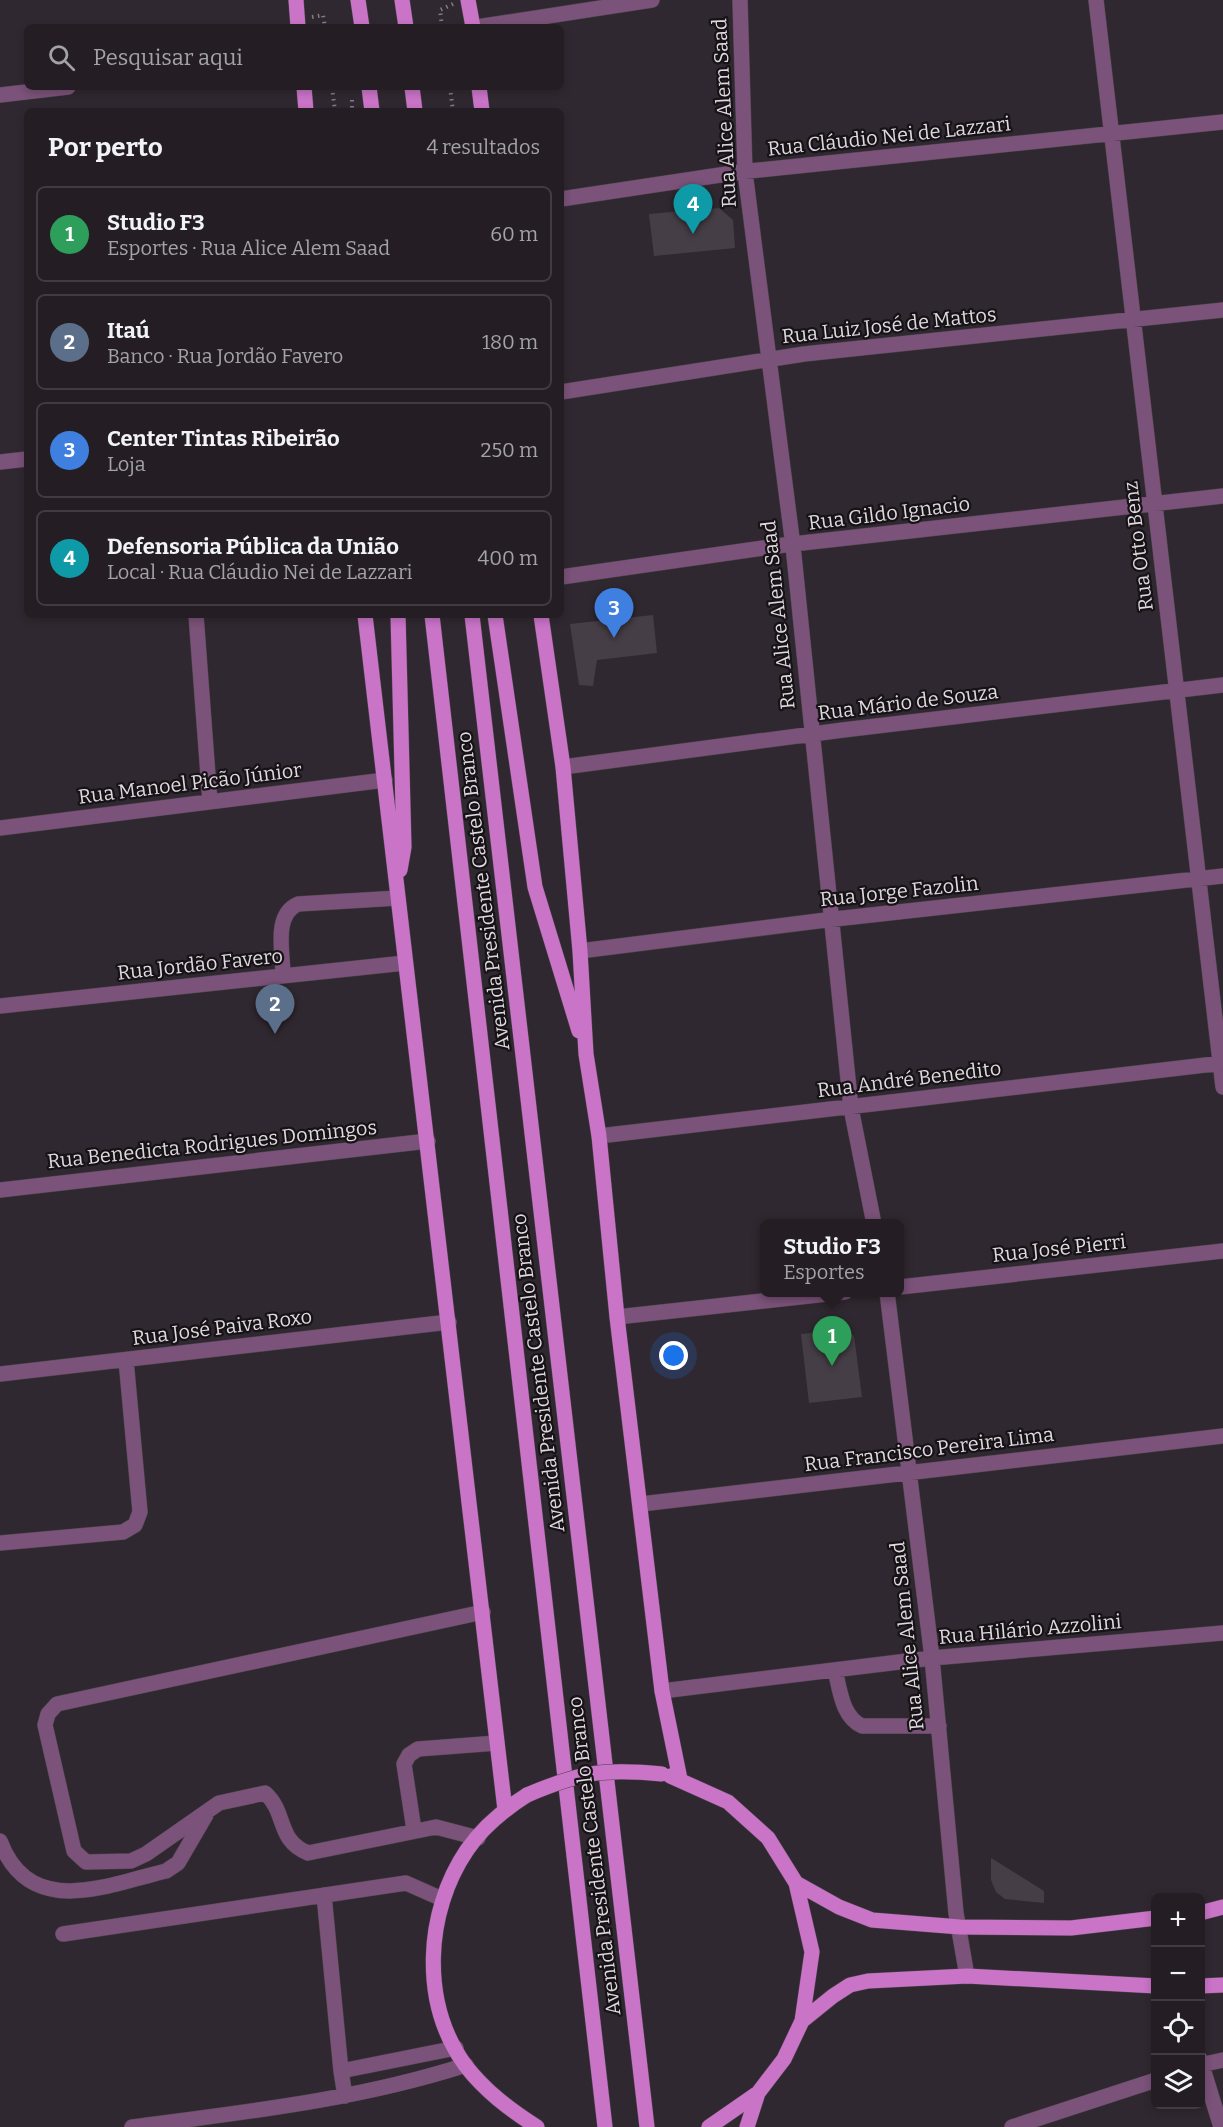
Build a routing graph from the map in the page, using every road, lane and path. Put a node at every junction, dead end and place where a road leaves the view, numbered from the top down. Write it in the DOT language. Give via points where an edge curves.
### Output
graph roads {
  1 [pos="296,0"];
  2 [pos="358,0"];
  3 [pos="402,0"];
  4 [pos="462,0"];
  5 [pos="468,0"];
  6 [pos="652,0"];
  7 [pos="740,0"];
  8 [pos="1096,0"];
  9 [pos="298,24"];
  10 [pos="362,24"];
  11 [pos="405,24"];
  12 [pos="442,24"];
  13 [pos="474,24"];
  14 [pos="495,24"];
  15 [pos="42,90"];
  16 [pos="304,90"];
  17 [pos="332,90"];
  18 [pos="369,90"];
  19 [pos="412,90"];
  20 [pos="450,90"];
  21 [pos="479,90"];
  22 [pos="0,95"];
  23 [pos="306,108"];
  24 [pos="335,108"];
  25 [pos="372,108"];
  26 [pos="415,108"];
  27 [pos="453,108"];
  28 [pos="482,108"];
  29 [pos="1223,122"];
  30 [pos="1112,135"];
  31 [pos="745,172"];
  32 [pos="564,199"];
  33 [pos="1223,310"];
  34 [pos="1133,320"];
  35 [pos="767,359"];
  36 [pos="564,392"];
  37 [pos="24,459"];
  38 [pos="0,462"];
  39 [pos="1223,496"];
  40 [pos="1155,503"];
  41 [pos="793,546"];
  42 [pos="564,577"];
  43 [pos="196,618"];
  44 [pos="365,618"];
  45 [pos="398,618"];
  46 [pos="432,618"];
  47 [pos="472,618"];
  48 [pos="495,618"];
  49 [pos="541,618"];
  50 [pos="1223,685"];
  51 [pos="1176,691"];
  52 [pos="812,735"];
  53 [pos="563,767"];
  54 [pos="385,780"];
  55 [pos="210,802"];
  56 [pos="0,828"];
  57 [pos="1223,876"];
  58 [pos="1199,879"];
  59 [pos="397,894"];
  60 [pos="832,920"];
  61 [pos="580,951"];
  62 [pos="405,963"];
  63 [pos="283,976"];
  64 [pos="0,1006"];
  65 [pos="586,1054"];
  66 [pos="1222,1063"];
  67 [pos="1223,1087"];
  68 [pos="852,1108"];
  69 [pos="599,1136"];
  70 [pos="428,1141"];
  71 [pos="0,1190"];
  72 [pos="873,1219"];
  73 [pos="1223,1251"];
  74 [pos="904,1287"];
  75 [pos="807,1297"];
  76 [pos="887,1297"];
  77 [pos="617,1317"];
  78 [pos="449,1322"];
  79 [pos="126,1360"];
  80 [pos="0,1374"];
  81 [pos="1223,1436"];
  82 [pos="909,1473"];
  83 [pos="641,1504"];
  84 [pos="0,1543"];
  85 [pos="483,1612"];
  86 [pos="1223,1633"];
  87 [pos="932,1658"];
  88 [pos="835,1670"];
  89 [pos="662,1691"];
  90 [pos="939,1726"];
  91 [pos="497,1743"];
  92 [pos="680,1779"];
  93 [pos="505,1810"];
  94 [pos="208,1813"];
  95 [pos="414,1830"];
  96 [pos="477,1838"];
  97 [pos="0,1841"];
  98 [pos="796,1883"];
  99 [pos="324,1895"];
  100 [pos="442,1899"];
  101 [pos="1223,1907"];
  102 [pos="1205,1914"];
  103 [pos="1151,1918"];
  104 [pos="960,1927"];
  105 [pos="63,1934"];
  106 [pos="967,1976"];
  107 [pos="1223,1985"];
  108 [pos="1151,1986"];
  109 [pos="1205,1986"];
  110 [pos="802,2021"];
  111 [pos="456,2048"];
  112 [pos="1223,2060"];
  113 [pos="1205,2062"];
  114 [pos="466,2065"];
  115 [pos="340,2071"];
  116 [pos="1205,2076"];
  117 [pos="1151,2081"];
  118 [pos="758,2093"];
  119 [pos="345,2096"];
  120 [pos="132,2127"];
  121 [pos="537,2127"];
  122 [pos="606,2127"];
  123 [pos="647,2127"];
  124 [pos="709,2127"];
  125 [pos="747,2127"];
  126 [pos="1012,2127"];
  127 [pos="1221,2127"];
  1 -- 9 [label="main road"];
  2 -- 10 [label="main road"];
  3 -- 11 [label="main road"];
  4 -- 12 [label="path" via="440,10"];
  5 -- 13 [label="main road"];
  6 -- 14 [label="street"];
  7 -- 31 [label="street, Rua Alice Alem Saad"];
  8 -- 30 [label="street, Rua Otto Benz"];
  15 -- 22 [label="street"];
  16 -- 23 [label="main road"];
  17 -- 24 [label="path"];
  18 -- 25 [label="main road"];
  19 -- 26 [label="main road"];
  20 -- 27 [label="path"];
  21 -- 28 [label="main road"];
  29 -- 30 [label="street, Rua Cláudio Nei de Lazzari"];
  30 -- 31 [label="street, Rua Cláudio Nei de Lazzari"];
  30 -- 34 [label="street, Rua Otto Benz"];
  31 -- 32 [label="street, Rua Cláudio Nei de Lazzari"];
  31 -- 35 [label="street, Rua Alice Alem Saad"];
  33 -- 34 [label="street, Rua Luiz José de Mattos"];
  34 -- 35 [label="street, Rua Luiz José de Mattos"];
  34 -- 40 [label="street, Rua Otto Benz"];
  35 -- 36 [label="street, Rua Luiz José de Mattos"];
  35 -- 41 [label="street, Rua Alice Alem Saad"];
  37 -- 38 [label="street"];
  39 -- 40 [label="street, Rua Gildo Ignacio"];
  40 -- 41 [label="street, Rua Gildo Ignacio"];
  40 -- 51 [label="street, Rua Otto Benz"];
  41 -- 42 [label="street, Rua Gildo Ignacio"];
  41 -- 52 [label="street, Rua Alice Alem Saad"];
  43 -- 55 [label="street"];
  44 -- 54 [label="main road"];
  45 -- 59 [label="main road" via="404,846"];
  46 -- 122 [label="main road, Avenida Presidente Castelo Branco"];
  47 -- 123 [label="main road, Avenida Presidente Castelo Branco"];
  48 -- 65 [label="main road" via="535,887"];
  49 -- 53 [label="main road"];
  50 -- 51 [label="street, Rua Mário de Souza"];
  51 -- 52 [label="street, Rua Mário de Souza"];
  51 -- 58 [label="street, Rua Otto Benz"];
  52 -- 53 [label="street, Rua Mário de Souza"];
  52 -- 60 [label="street, Rua Alice Alem Saad"];
  53 -- 61 [label="main road"];
  54 -- 55 [label="street, Rua Manoel Picão Júnior"];
  54 -- 59 [label="main road"];
  55 -- 56 [label="street, Rua Manoel Picão Júnior"];
  57 -- 58 [label="street, Rua Jorge Fazolin"];
  58 -- 60 [label="street, Rua Jorge Fazolin"];
  58 -- 66 [label="street, Rua Otto Benz"];
  59 -- 62 [label="main road"];
  59 -- 63 [label="street" via="288,908 282,918"];
  60 -- 61 [label="street, Rua Jorge Fazolin"];
  60 -- 68 [label="street, Rua Alice Alem Saad"];
  61 -- 65 [label="main road"];
  62 -- 63 [label="street, Rua Jordão Favero"];
  62 -- 70 [label="main road"];
  63 -- 64 [label="street, Rua Jordão Favero"];
  65 -- 69 [label="main road"];
  66 -- 67 [label="street, Rua Otto Benz"];
  66 -- 68 [label="street, Rua André Benedito"];
  68 -- 69 [label="street, Rua André Benedito"];
  68 -- 72 [label="street, Rua Alice Alem Saad"];
  69 -- 77 [label="main road"];
  70 -- 71 [label="street, Rua Benedicta Rodrigues Domingos"];
  70 -- 78 [label="main road"];
  73 -- 74 [label="street, Rua José Pierri"];
  75 -- 77 [label="street"];
  76 -- 82 [label="street, Rua Alice Alem Saad"];
  77 -- 83 [label="main road"];
  78 -- 79 [label="street, Rua José Paiva Roxo"];
  78 -- 85 [label="main road"];
  79 -- 80 [label="street, Rua José Paiva Roxo"];
  79 -- 84 [label="street" via="140,1512 135,1525 123,1532"];
  81 -- 82 [label="street, Rua Francisco Pereira Lima"];
  82 -- 83 [label="street, Rua Francisco Pereira Lima"];
  82 -- 87 [label="street, Rua Alice Alem Saad"];
  83 -- 89 [label="main road"];
  85 -- 91 [label="main road"];
  85 -- 94 [label="street" via="57,1704 48,1714 45,1725 74,1851 79,1858 86,1862 131,1861"];
  86 -- 87 [label="street, Rua Hilário Azzolini"];
  87 -- 88 [label="street, Rua Hilário Azzolini"];
  87 -- 90 [label="street, Rua Alice Alem Saad"];
  88 -- 89 [label="street, Rua Hilário Azzolini"];
  88 -- 90 [label="street" via="847,1716 854,1722 862,1726"];
  89 -- 92 [label="main road"];
  90 -- 104 [label="street, Rua Alice Alem Saad"];
  91 -- 93 [label="main road"];
  91 -- 95 [label="street" via="418,1749 409,1755 404,1764"];
  92 -- 93 [label="main road, bridge" via="615,1770 570,1777 527,1795"];
  92 -- 98 [label="main road" via="728,1802 768,1838"];
  93 -- 96 [label="main road"];
  94 -- 95 [label="street" via="219,1803 265,1793 275,1806 288,1842 308,1853"];
  94 -- 97 [label="street" via="178,1863 166,1871 74,1893 48,1890 27,1878 5,1856"];
  95 -- 96 [label="street" via="436,1827"];
  96 -- 100 [label="main road"];
  98 -- 104 [label="main road" via="872,1920"];
  98 -- 110 [label="main road" via="812,1952"];
  99 -- 100 [label="street" via="406,1883"];
  99 -- 105 [label="street"];
  99 -- 115 [label="street"];
  100 -- 111 [label="main road" via="434,1936 434,1975 441,2013"];
  101 -- 102 [label="main road"];
  103 -- 104 [label="main road" via="1071,1928"];
  104 -- 106 [label="street, Rua Alice Alem Saad"];
  106 -- 108 [label="main road"];
  106 -- 110 [label="main road" via="850,1985"];
  107 -- 109 [label="main road"];
  110 -- 118 [label="main road" via="784,2060"];
  111 -- 114 [label="main road"];
  111 -- 115 [label="street"];
  112 -- 113 [label="street"];
  114 -- 119 [label="street" via="424,2079"];
  114 -- 121 [label="main road" via="500,2103"];
  115 -- 119 [label="street"];
  116 -- 127 [label="street"];
  117 -- 126 [label="street"];
  118 -- 124 [label="main road"];
  118 -- 125 [label="main road"];
  119 -- 120 [label="street"];
}
